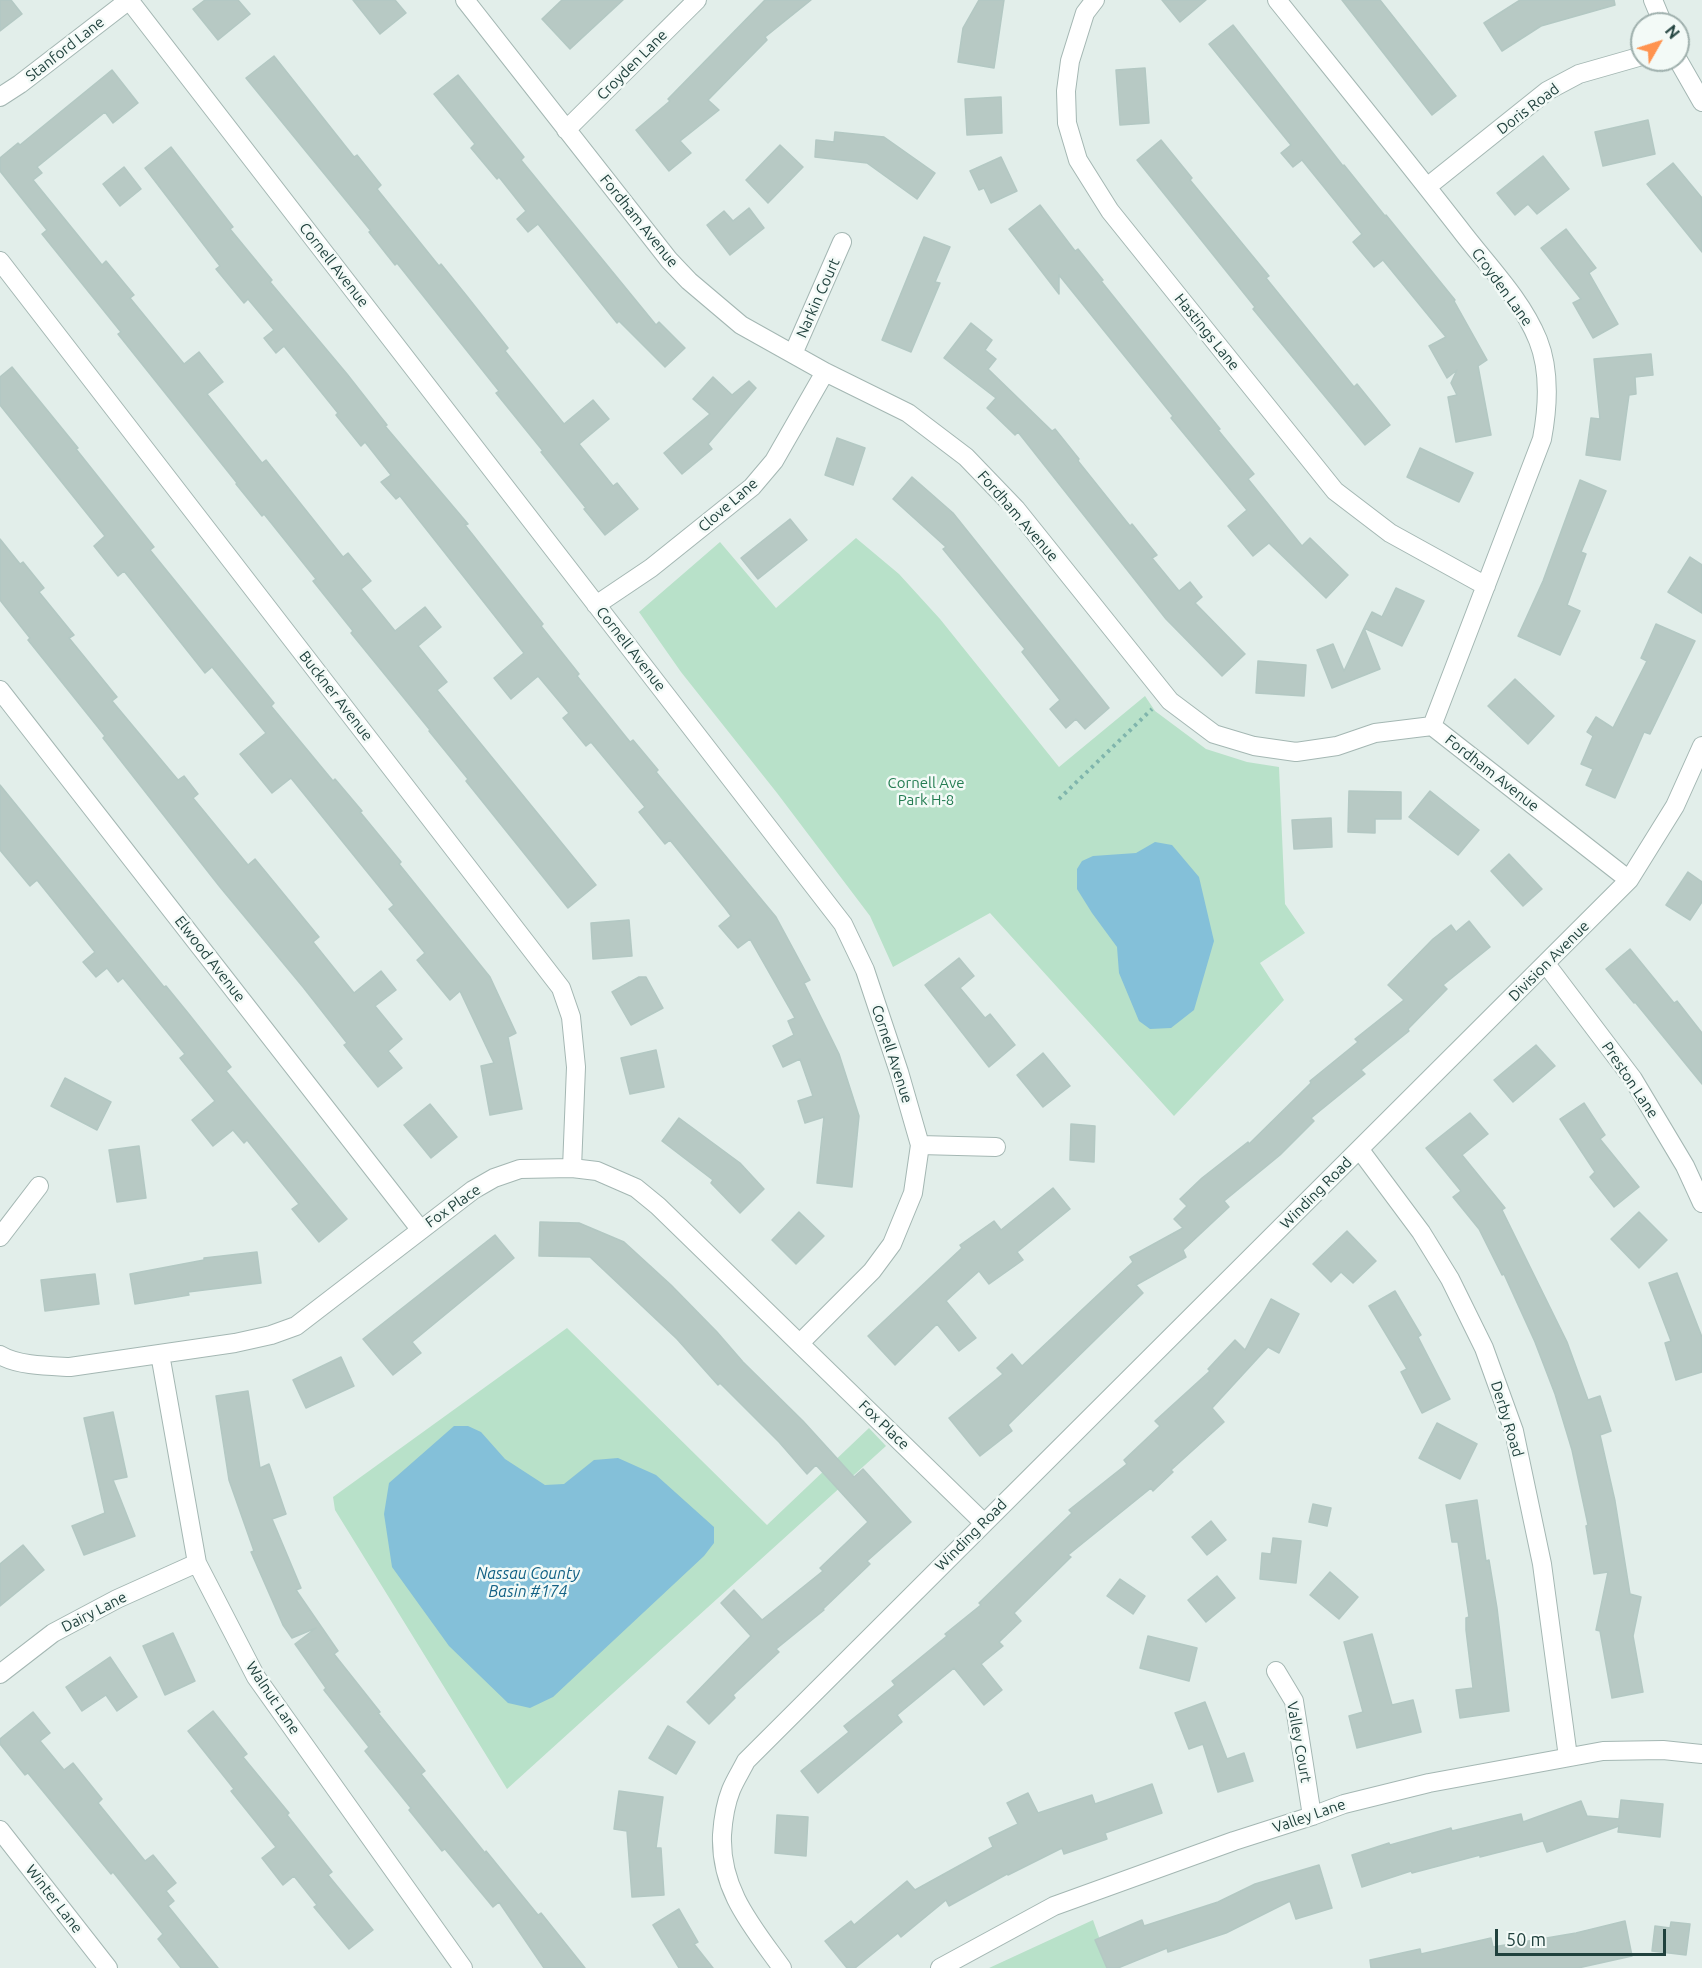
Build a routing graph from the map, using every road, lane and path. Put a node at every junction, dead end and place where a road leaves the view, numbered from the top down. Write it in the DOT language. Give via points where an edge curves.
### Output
graph roads {
  1 [pos="129,0"];
  2 [pos="465,0"];
  3 [pos="697,0"];
  4 [pos="1095,0"];
  5 [pos="1276,0"];
  6 [pos="1630,59"];
  7 [pos="1685,72"];
  8 [pos="0,96"];
  9 [pos="1702,102"];
  10 [pos="566,130"];
  11 [pos="1427,187"];
  12 [pos="842,242"];
  13 [pos="0,261"];
  14 [pos="793,354"];
  15 [pos="825,372"];
  16 [pos="1486,586"];
  17 [pos="596,605"];
  18 [pos="0,690"];
  19 [pos="1165,696"];
  20 [pos="1432,726"];
  21 [pos="1702,746"];
  22 [pos="1059,799"];
  23 [pos="1629,880"];
  24 [pos="1546,964"];
  25 [pos="921,1145"];
  26 [pos="996,1147"];
  27 [pos="1360,1150"];
  28 [pos="572,1168"];
  29 [pos="39,1186"];
  30 [pos="1702,1203"];
  31 [pos="420,1229"];
  32 [pos="0,1238"];
  33 [pos="801,1343"];
  34 [pos="0,1354"];
  35 [pos="160,1354"];
  36 [pos="984,1523"];
  37 [pos="197,1563"];
  38 [pos="1276,1671"];
  39 [pos="0,1674"];
  40 [pos="1702,1754"];
  41 [pos="1568,1757"];
  42 [pos="1312,1816"];
  43 [pos="0,1830"];
  44 [pos="108,1968"];
  45 [pos="463,1968"];
  46 [pos="782,1968"];
  47 [pos="940,1968"];
  1 -- 8 [label="street, Stanford Lane"];
  1 -- 17 [label="street, Cornell Avenue"];
  2 -- 10 [label="street, Fordham Avenue"];
  3 -- 10 [label="street, Croyden Lane"];
  4 -- 16 [label="street, Hastings Lane" via="1085,13 1070,61 1067,123 1078,160 1110,212 1335,491 1390,533"];
  5 -- 11 [label="street, Croyden Lane"];
  6 -- 11 [label="street, Doris Road" via="1579,74 1547,91"];
  7 -- 9 [label="street"];
  10 -- 14 [label="street, Fordham Avenue" via="689,281 741,324"];
  11 -- 16 [label="street, Croyden Lane" via="1527,316 1539,343 1546,375 1542,439"];
  12 -- 14 [label="street, Narkin Court"];
  13 -- 28 [label="street, Buckner Avenue" via="561,988 570,1017 576,1067"];
  14 -- 15 [label="street, Fordham Avenue"];
  15 -- 17 [label="street, Clove Lane" via="774,461 752,487 651,568"];
  15 -- 19 [label="street, Fordham Avenue" via="908,413 966,457 1016,509"];
  16 -- 20 [label="street, Croyden Lane"];
  17 -- 25 [label="street, Cornell Avenue" via="843,924 865,970"];
  18 -- 31 [label="street, Elwood Avenue"];
  19 -- 20 [label="street, Fordham Avenue" via="1214,734 1254,746 1296,752 1337,746 1376,733"];
  19 -- 22 [label="path"];
  20 -- 23 [label="street, Fordham Avenue"];
  21 -- 23 [label="street, Division Avenue" via="1675,806"];
  23 -- 24 [label="street, Division Avenue"];
  24 -- 27 [label="street, Division Avenue"];
  24 -- 30 [label="street, Preston Lane" via="1633,1079 1685,1166"];
  25 -- 26 [label="street"];
  25 -- 33 [label="street, Cornell Avenue" via="913,1193 892,1244 872,1271"];
  27 -- 36 [label="street, Winding Road"];
  27 -- 41 [label="street, Derby Road" via="1421,1232 1450,1279 1484,1348 1514,1431 1542,1564"];
  28 -- 31 [label="street, Fox Place" via="520,1169 494,1178"];
  28 -- 33 [label="street, Fox Place" via="597,1171 636,1188"];
  29 -- 32 [label="street"];
  31 -- 35 [label="street, Fox Place" via="296,1326 235,1343"];
  33 -- 36 [label="street, Fox Place"];
  34 -- 35 [label="street, Fox Place" via="43,1366 70,1367"];
  35 -- 37 [label="street, Walnut Lane"];
  36 -- 46 [label="street, Winding Road" via="746,1761 731,1789 723,1814 722,1854 728,1883 738,1905"];
  37 -- 39 [label="street, Dairy Lane" via="53,1633"];
  37 -- 45 [label="street, Walnut Lane" via="256,1677"];
  38 -- 42 [label="street, Valley Court" via="1294,1701"];
  40 -- 41 [label="street, Valley Lane" via="1603,1751"];
  41 -- 42 [label="street, Valley Lane" via="1429,1783"];
  42 -- 47 [label="street, Valley Lane" via="1054,1906"];
  43 -- 44 [label="street, Winter Lane"];
}
